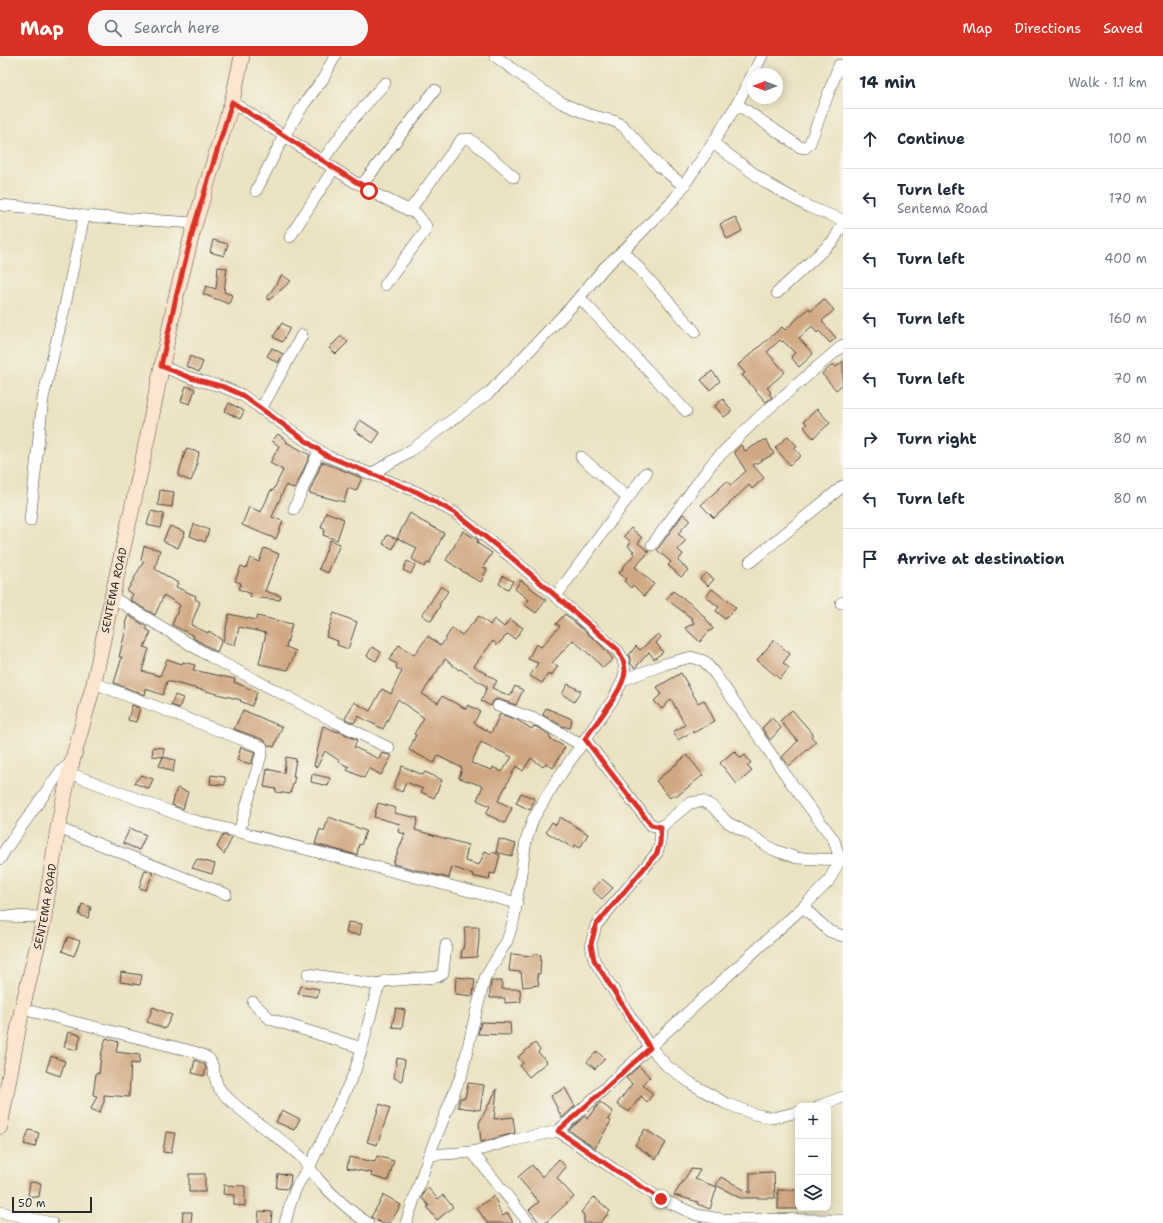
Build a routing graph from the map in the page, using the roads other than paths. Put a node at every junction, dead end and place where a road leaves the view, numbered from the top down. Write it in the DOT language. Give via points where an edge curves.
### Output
graph roads {
  1 [pos="242,56"];
  2 [pos="335,56"];
  3 [pos="495,56"];
  4 [pos="762,56"];
  5 [pos="839,65"];
  6 [pos="384,82"];
  7 [pos="435,90"];
  8 [pos="232,102"];
  9 [pos="737,104"];
  10 [pos="284,136"];
  11 [pos="713,143"];
  12 [pos="322,161"];
  13 [pos="334,168"];
  14 [pos="514,177"];
  15 [pos="361,184"];
  16 [pos="684,186"];
  17 [pos="256,191"];
  18 [pos="0,205"];
  19 [pos="409,210"];
  20 [pos="84,216"];
  21 [pos="843,222"];
  22 [pos="195,223"];
  23 [pos="290,237"];
  24 [pos="623,250"];
  25 [pos="385,285"];
  26 [pos="776,293"];
  27 [pos="580,298"];
  28 [pos="695,332"];
  29 [pos="302,335"];
  30 [pos="843,345"];
  31 [pos="161,366"];
  32 [pos="261,409"];
  33 [pos="686,411"];
  34 [pos="319,451"];
  35 [pos="581,457"];
  36 [pos="646,473"];
  37 [pos="370,474"];
  38 [pos="843,486"];
  39 [pos="628,498"];
  40 [pos="294,509"];
  41 [pos="30,520"];
  42 [pos="652,545"];
  43 [pos="750,562"];
  44 [pos="556,596"];
  45 [pos="112,597"];
  46 [pos="623,680"];
  47 [pos="94,683"];
  48 [pos="498,706"];
  49 [pos="583,742"];
  50 [pos="390,748"];
  51 [pos="71,767"];
  52 [pos="661,827"];
  53 [pos="58,828"];
  54 [pos="238,832"];
  55 [pos="2,852"];
  56 [pos="840,860"];
  57 [pos="226,894"];
  58 [pos="517,903"];
  59 [pos="803,908"];
  60 [pos="0,916"];
  61 [pos="44,917"];
  62 [pos="843,936"];
  63 [pos="446,945"];
  64 [pos="308,974"];
  65 [pos="380,985"];
  66 [pos="253,1002"];
  67 [pos="22,1009"];
  68 [pos="362,1048"];
  69 [pos="650,1048"];
  70 [pos="843,1097"];
  71 [pos="827,1103"];
  72 [pos="795,1113"];
  73 [pos="0,1127"];
  74 [pos="558,1131"];
  75 [pos="472,1152"];
  76 [pos="429,1155"];
  77 [pos="310,1168"];
  78 [pos="0,1212"];
  79 [pos="843,1220"];
  80 [pos="720,1221"];
  81 [pos="52,1223"];
  82 [pos="285,1223"];
  83 [pos="368,1223"];
  84 [pos="406,1223"];
  85 [pos="529,1223"];
  1 -- 8 [label="main road, SENTEMA ROAD"];
  2 -- 10 [label="street" via="323,80"];
  3 -- 16 [label="street" via="562,103 587,114 614,120 623,126 659,166"];
  4 -- 9 [label="street"];
  5 -- 9 [label="street" via="810,143 805,148"];
  6 -- 12 [label="street"];
  7 -- 15 [label="street"];
  8 -- 10 [label="street"];
  8 -- 22 [label="main road, SENTEMA ROAD"];
  9 -- 11 [label="street"];
  10 -- 12 [label="street"];
  10 -- 17 [label="street"];
  11 -- 16 [label="street"];
  11 -- 21 [label="street" via="768,184"];
  12 -- 13 [label="street"];
  13 -- 15 [label="street"];
  13 -- 23 [label="street"];
  14 -- 19 [label="street" via="470,139 462,139"];
  15 -- 19 [label="street" via="369,191"];
  16 -- 24 [label="street"];
  18 -- 20 [label="street"];
  19 -- 25 [label="street" via="424,221 425,231"];
  20 -- 22 [label="street"];
  20 -- 41 [label="street" via="43,398"];
  21 -- 26 [label="street" via="834,240"];
  22 -- 31 [label="main road, SENTEMA ROAD"];
  24 -- 27 [label="street" via="604,268"];
  24 -- 28 [label="street"];
  27 -- 33 [label="street"];
  27 -- 37 [label="street" via="490,392 410,451"];
  29 -- 32 [label="street"];
  30 -- 42 [label="street" via="759,417 713,462"];
  31 -- 32 [label="street" via="233,391"];
  31 -- 45 [label="main road, SENTEMA ROAD"];
  32 -- 34 [label="street"];
  34 -- 37 [label="street"];
  34 -- 40 [label="street"];
  35 -- 39 [label="street"];
  36 -- 39 [label="street"];
  37 -- 44 [label="street" via="417,492 455,513"];
  38 -- 43 [label="street"];
  39 -- 44 [label="street"];
  44 -- 46 [label="street" via="618,650 625,671"];
  45 -- 47 [label="main road, SENTEMA ROAD"];
  45 -- 50 [label="street" via="211,657"];
  46 -- 49 [label="street" via="614,698"];
  46 -- 56 [label="street" via="684,659 704,661 716,674 834,840"];
  47 -- 51 [label="main road, SENTEMA ROAD"];
  47 -- 54 [label="street" via="262,747"];
  48 -- 49 [label="street" via="540,721"];
  49 -- 52 [label="street" via="651,825"];
  49 -- 58 [label="street" via="533,819 526,841"];
  51 -- 53 [label="main road, SENTEMA ROAD"];
  51 -- 54 [label="street" via="192,820"];
  51 -- 55 [label="street" via="60,772"];
  52 -- 56 [label="street" via="690,803 702,801 712,806 727,822 774,850 797,858"];
  52 -- 69 [label="street" via="657,853 596,925 591,944 594,960"];
  53 -- 57 [label="street"];
  53 -- 61 [label="main road, SENTEMA ROAD"];
  54 -- 58 [label="street"];
  56 -- 59 [label="street" via="828,882"];
  58 -- 76 [label="street" via="507,941 485,978 462,1073"];
  59 -- 62 [label="street" via="829,931"];
  59 -- 69 [label="street"];
  60 -- 61 [label="street"];
  61 -- 67 [label="main road, SENTEMA ROAD"];
  63 -- 65 [label="street" via="443,973 437,977 385,981"];
  64 -- 65 [label="street"];
  65 -- 68 [label="street"];
  66 -- 68 [label="street" via="270,1019"];
  67 -- 73 [label="main road, SENTEMA ROAD"];
  67 -- 77 [label="street" via="203,1056 210,1060 214,1079 220,1091 299,1155"];
  68 -- 77 [label="street" via="349,1085"];
  69 -- 72 [label="street" via="666,1066 725,1103 773,1118"];
  69 -- 74 [label="street"];
  70 -- 71 [label="street"];
  74 -- 75 [label="street"];
  74 -- 80 [label="street" via="661,1199 697,1215"];
  75 -- 76 [label="street"];
  75 -- 85 [label="street"];
  76 -- 84 [label="street"];
  77 -- 82 [label="street" via="300,1179"];
  77 -- 83 [label="street" via="333,1195"];
  78 -- 81 [label="street"];
  79 -- 80 [label="street"];
}
